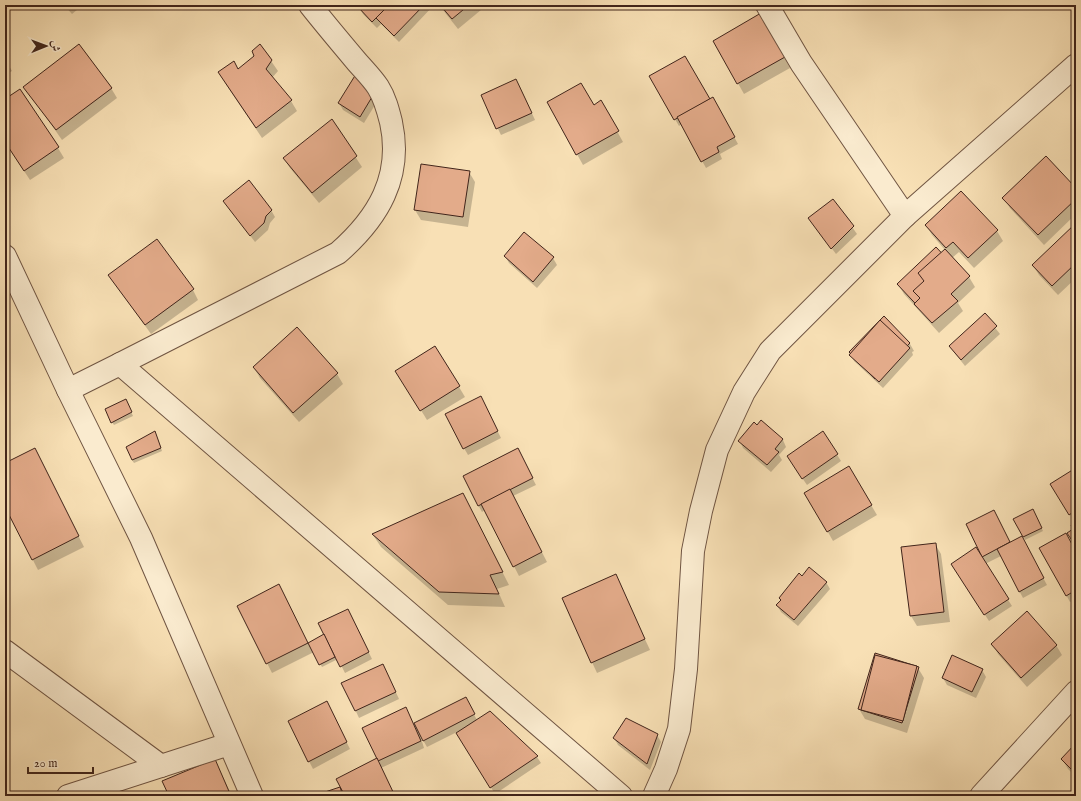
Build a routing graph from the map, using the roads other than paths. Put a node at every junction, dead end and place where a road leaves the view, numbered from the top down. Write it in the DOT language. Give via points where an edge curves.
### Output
graph roads {
  1 [pos="310,5"];
  2 [pos="767,5"];
  3 [pos="1076,65"];
  4 [pos="905,216"];
  5 [pos="5,256"];
  6 [pos="120,364"];
  7 [pos="68,390"];
  8 [pos="5,651"];
  9 [pos="1076,692"];
  10 [pos="229,744"];
  11 [pos="161,766"];
  12 [pos="68,796"];
  13 [pos="252,796"];
  14 [pos="620,796"];
  15 [pos="654,796"];
  16 [pos="980,796"];
  1 -- 6 [label="street" via="378,88 388,109 394,156 388,186 381,202 356,237 338,253"];
  2 -- 4 [label="street" via="801,64"];
  3 -- 4 [label="street"];
  4 -- 15 [label="street" via="770,351 744,392 717,450 693,551 686,669 679,729"];
  5 -- 7 [label="street"];
  6 -- 7 [label="street"];
  6 -- 14 [label="street"];
  7 -- 10 [label="street" via="140,538"];
  8 -- 11 [label="street"];
  9 -- 16 [label="street"];
  10 -- 11 [label="street"];
  10 -- 13 [label="street"];
  11 -- 12 [label="street"];
}
